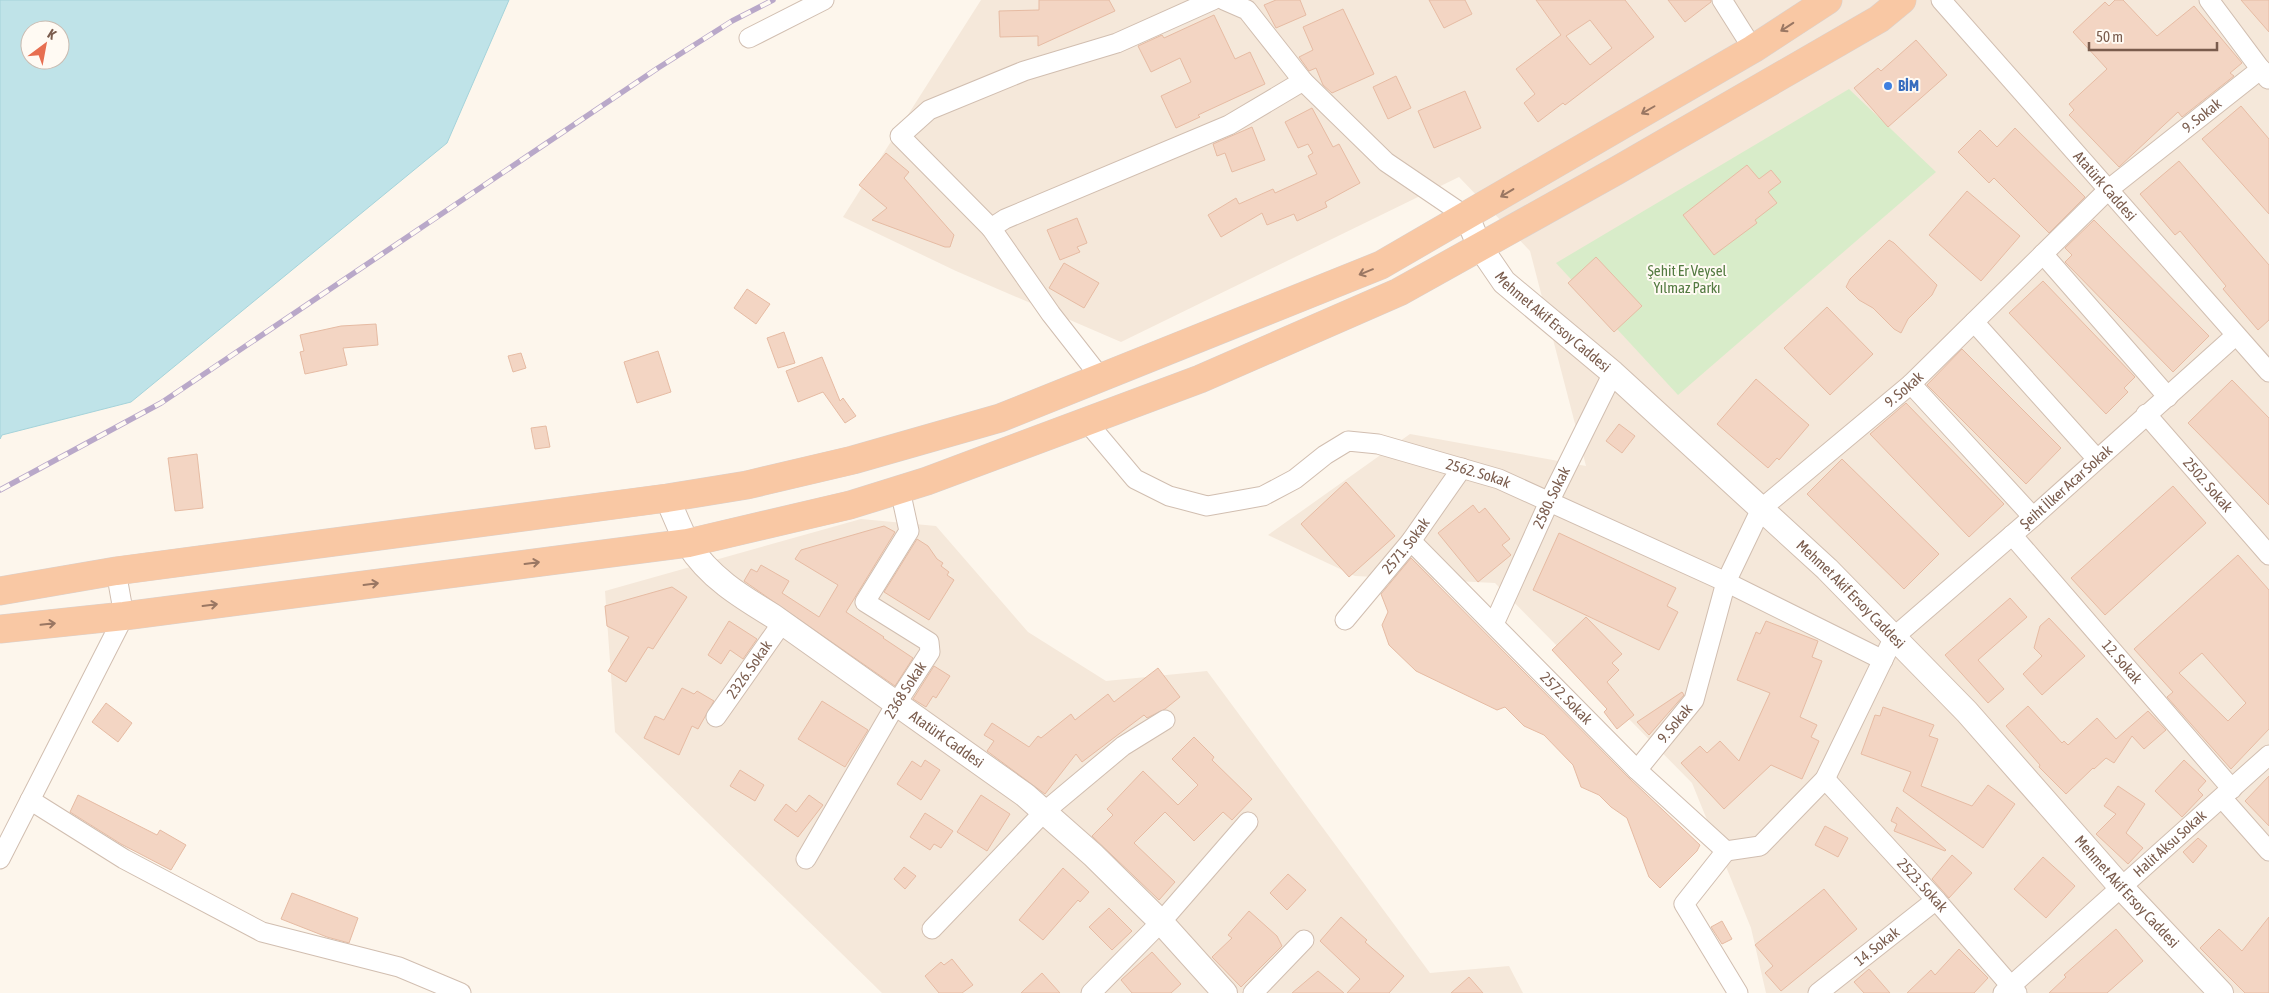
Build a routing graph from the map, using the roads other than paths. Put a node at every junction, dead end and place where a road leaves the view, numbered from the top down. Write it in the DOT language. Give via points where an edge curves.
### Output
graph roads {
  1 [pos="824,0"];
  2 [pos="1212,0"];
  3 [pos="1224,0"];
  4 [pos="1722,0"];
  5 [pos="1828,0"];
  6 [pos="1902,0"];
  7 [pos="1941,0"];
  8 [pos="2209,0"];
  9 [pos="749,38"];
  10 [pos="1753,49"];
  11 [pos="2265,75"];
  12 [pos="1303,80"];
  13 [pos="2109,189"];
  14 [pos="1467,217"];
  15 [pos="991,228"];
  16 [pos="1480,247"];
  17 [pos="2043,254"];
  18 [pos="1974,322"];
  19 [pos="2235,336"];
  20 [pos="2262,352"];
  21 [pos="2269,372"];
  22 [pos="1613,373"];
  23 [pos="1101,378"];
  24 [pos="1911,384"];
  25 [pos="2168,397"];
  26 [pos="2146,414"];
  27 [pos="1087,422"];
  28 [pos="2097,459"];
  29 [pos="1462,468"];
  30 [pos="900,490"];
  31 [pos="667,498"];
  32 [pos="1549,502"];
  33 [pos="1760,509"];
  34 [pos="2033,517"];
  35 [pos="2012,535"];
  36 [pos="1411,541"];
  37 [pos="688,543"];
  38 [pos="2269,555"];
  39 [pos="116,571"];
  40 [pos="1726,582"];
  41 [pos="0,592"];
  42 [pos="124,616"];
  43 [pos="1345,620"];
  44 [pos="782,623"];
  45 [pos="1494,624"];
  46 [pos="0,629"];
  47 [pos="1894,636"];
  48 [pos="1883,660"];
  49 [pos="896,704"];
  50 [pos="716,717"];
  51 [pos="1164,720"];
  52 [pos="2269,755"];
  53 [pos="1637,770"];
  54 [pos="1825,779"];
  55 [pos="2227,793"];
  56 [pos="30,800"];
  57 [pos="1044,812"];
  58 [pos="1248,822"];
  59 [pos="2266,841"];
  60 [pos="1726,851"];
  61 [pos="0,859"];
  62 [pos="806,859"];
  63 [pos="2120,886"];
  64 [pos="1936,900"];
  65 [pos="1161,922"];
  66 [pos="932,929"];
  67 [pos="1304,940"];
  68 [pos="2010,991"];
  69 [pos="461,993"];
  70 [pos="1091,993"];
  71 [pos="1225,993"];
  72 [pos="1253,993"];
  73 [pos="1738,993"];
  74 [pos="1818,993"];
  75 [pos="2221,993"];
  1 -- 9 [label="street"];
  2 -- 15 [label="street" via="1117,43 1024,71 930,110 900,136"];
  3 -- 12 [label="street" via="1247,10"];
  4 -- 10 [label="street"];
  5 -- 10 [label="highway, one-way"];
  6 -- 16 [label="highway" via="1870,24"];
  7 -- 13 [label="street, Atatürk Caddesi"];
  8 -- 11 [label="street"];
  10 -- 14 [label="highway, one-way"];
  11 -- 13 [label="street, 9. Sokak"];
  12 -- 14 [label="street" via="1386,162"];
  12 -- 15 [label="street" via="1229,125 1005,218"];
  13 -- 17 [label="street, 9. Sokak"];
  13 -- 19 [label="street, Atatürk Caddesi"];
  14 -- 16 [label="street, Mehmet Akif Ersoy Caddesi"];
  14 -- 23 [label="highway, one-way" via="1381,265"];
  15 -- 23 [label="street" via="1050,314"];
  16 -- 22 [label="street, Mehmet Akif Ersoy Caddesi" via="1504,282"];
  16 -- 27 [label="highway" via="1399,292 1200,379"];
  17 -- 18 [label="street, 9. Sokak"];
  17 -- 25 [label="street"];
  18 -- 24 [label="street, 9. Sokak"];
  18 -- 28 [label="street"];
  19 -- 20 [label="street, Atatürk Caddesi"];
  19 -- 25 [label="street, Şeiht İlker Acar Sokak"];
  20 -- 21 [label="street, Atatürk Caddesi"];
  22 -- 32 [label="street, 2580. Sokak"];
  22 -- 33 [label="street, Mehmet Akif Ersoy Caddesi"];
  23 -- 31 [label="highway" via="1000,418 853,460"];
  24 -- 33 [label="street, 9. Sokak"];
  24 -- 34 [label="street"];
  25 -- 26 [label="street, Şeiht İlker Acar Sokak"];
  26 -- 28 [label="street, Şeiht İlker Acar Sokak"];
  26 -- 38 [label="street, 2502. Sokak"];
  27 -- 29 [label="street, 2562. Sokak" via="1135,479 1169,496 1207,506 1264,496 1295,479 1325,454 1348,441 1378,444"];
  27 -- 30 [label="highway"];
  28 -- 34 [label="street, Şeiht İlker Acar Sokak"];
  29 -- 32 [label="street, 2562. Sokak" via="1498,479"];
  29 -- 36 [label="street, 2571. Sokak"];
  30 -- 37 [label="highway"];
  30 -- 49 [label="street, 2368 Sokak" via="909,531 865,602 929,642 930,652"];
  31 -- 37 [label="street, Atatürk Caddesi"];
  31 -- 39 [label="highway"];
  32 -- 40 [label="street, 2562. Sokak"];
  32 -- 45 [label="street, 2580. Sokak"];
  33 -- 40 [label="street, 9. Sokak"];
  33 -- 47 [label="street, Mehmet Akif Ersoy Caddesi" via="1827,569"];
  34 -- 35 [label="street, Şeiht İlker Acar Sokak"];
  35 -- 47 [label="street, Şeiht İlker Acar Sokak"];
  35 -- 55 [label="street, 12. Sokak"];
  36 -- 43 [label="street, 2571. Sokak"];
  36 -- 45 [label="street, 2572. Sokak"];
  42 -- 37 [label="highway, one-way"];
  37 -- 44 [label="street, Atatürk Caddesi" via="708,571"];
  39 -- 41 [label="highway"];
  39 -- 42 [label="street"];
  40 -- 48 [label="street, 2562. Sokak"];
  40 -- 53 [label="street, 9. Sokak" via="1694,700"];
  46 -- 42 [label="highway, one-way"];
  42 -- 56 [label="street"];
  44 -- 49 [label="street, Atatürk Caddesi"];
  44 -- 50 [label="street, 2326. Sokak"];
  45 -- 53 [label="street, 2572. Sokak"];
  47 -- 48 [label="street"];
  47 -- 63 [label="street, Mehmet Akif Ersoy Caddesi" via="1967,712"];
  48 -- 54 [label="street"];
  49 -- 57 [label="street, Atatürk Caddesi" via="1025,795"];
  49 -- 62 [label="street, 2368 Sokak"];
  51 -- 57 [label="street" via="1124,746"];
  52 -- 55 [label="street, Halit Aksu Sokak"];
  53 -- 60 [label="street, 2572. Sokak"];
  54 -- 60 [label="street" via="1760,846"];
  54 -- 64 [label="street, 2523. Sokak"];
  55 -- 59 [label="street, 12. Sokak"];
  55 -- 63 [label="street, Halit Aksu Sokak"];
  56 -- 61 [label="street"];
  56 -- 69 [label="street" via="124,859 262,932 399,968"];
  57 -- 65 [label="street, Atatürk Caddesi"];
  57 -- 66 [label="street"];
  58 -- 65 [label="street"];
  60 -- 73 [label="street" via="1684,904"];
  63 -- 68 [label="street, Halit Aksu Sokak"];
  63 -- 75 [label="street, Mehmet Akif Ersoy Caddesi"];
  64 -- 68 [label="street, 2523. Sokak"];
  64 -- 74 [label="street, 14. Sokak"];
  65 -- 70 [label="street"];
  65 -- 71 [label="street, Atatürk Caddesi"];
  67 -- 72 [label="street"];
}
